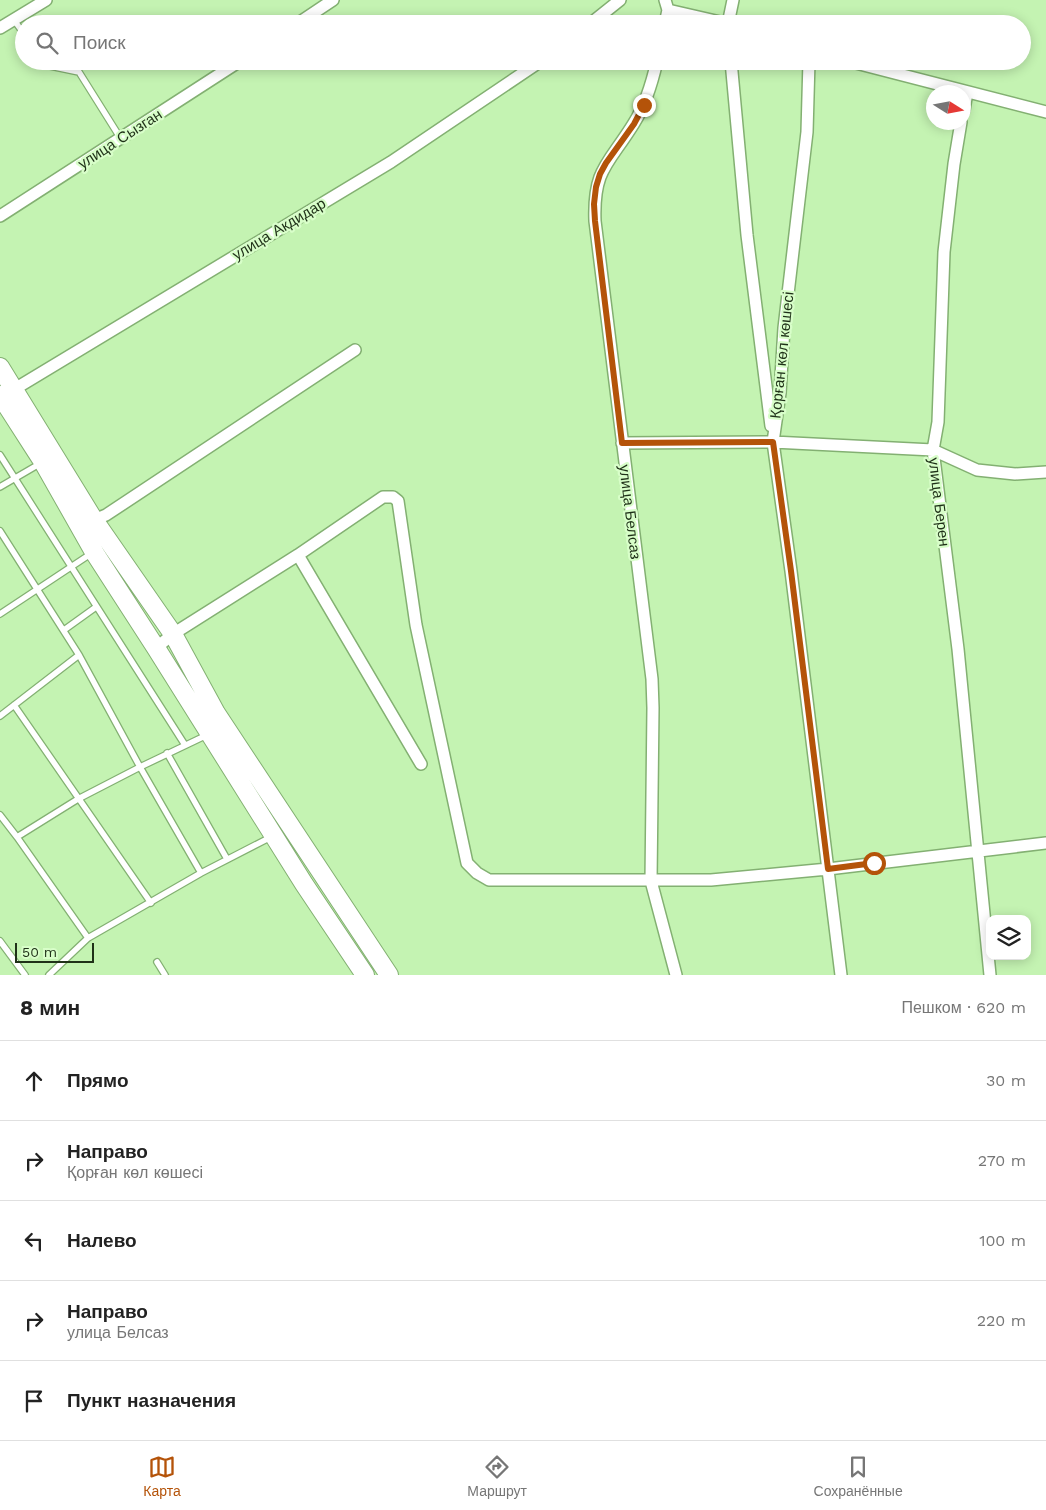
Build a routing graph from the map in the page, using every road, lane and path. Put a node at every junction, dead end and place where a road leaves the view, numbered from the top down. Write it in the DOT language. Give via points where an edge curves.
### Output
graph roads {
  1 [pos="46,0"];
  2 [pos="333,0"];
  3 [pos="620,0"];
  4 [pos="733,0"];
  5 [pos="666,5"];
  6 [pos="22,15"];
  7 [pos="310,15"];
  8 [pos="601,15"];
  9 [pos="699,15"];
  10 [pos="730,15"];
  11 [pos="14,20"];
  12 [pos="0,28"];
  13 [pos="69,70"];
  14 [pos="226,70"];
  15 [pos="528,70"];
  16 [pos="654,70"];
  17 [pos="732,70"];
  18 [pos="809,70"];
  19 [pos="883,70"];
  20 [pos="940,85"];
  21 [pos="971,93"];
  22 [pos="1046,112"];
  23 [pos="960,130"];
  24 [pos="121,139"];
  25 [pos="0,216"];
  26 [pos="355,350"];
  27 [pos="0,368"];
  28 [pos="7,392"];
  29 [pos="773,442"];
  30 [pos="622,443"];
  31 [pos="933,450"];
  32 [pos="0,455"];
  33 [pos="42,462"];
  34 [pos="1046,472"];
  35 [pos="16,479"];
  36 [pos="0,487"];
  37 [pos="94,520"];
  38 [pos="0,531"];
  39 [pos="94,552"];
  40 [pos="298,555"];
  41 [pos="71,567"];
  42 [pos="38,589"];
  43 [pos="96,607"];
  44 [pos="0,614"];
  45 [pos="64,630"];
  46 [pos="173,634"];
  47 [pos="156,648"];
  48 [pos="79,655"];
  49 [pos="14,705"];
  50 [pos="0,716"];
  51 [pos="209,734"];
  52 [pos="185,746"];
  53 [pos="167,753"];
  54 [pos="421,764"];
  55 [pos="140,767"];
  56 [pos="78,799"];
  57 [pos="0,815"];
  58 [pos="274,836"];
  59 [pos="17,837"];
  60 [pos="1046,843"];
  61 [pos="977,851"];
  62 [pos="228,859"];
  63 [pos="828,869"];
  64 [pos="201,873"];
  65 [pos="651,881"];
  66 [pos="151,903"];
  67 [pos="88,938"];
  68 [pos="0,941"];
  69 [pos="5,948"];
  70 [pos="0,952"];
  71 [pos="157,962"];
  72 [pos="25,975"];
  73 [pos="49,975"];
  74 [pos="165,975"];
  75 [pos="365,975"];
  76 [pos="389,975"];
  77 [pos="676,975"];
  78 [pos="841,975"];
  79 [pos="990,975"];
  1 -- 6 [label="street"];
  2 -- 7 [label="street"];
  3 -- 8 [label="street"];
  4 -- 10 [label="street"];
  5 -- 9 [label="street"];
  11 -- 12 [label="street"];
  13 -- 24 [label="lane" via="79,72"];
  14 -- 24 [label="street, улица Сызган"];
  15 -- 28 [label="street, улица Акдидар" via="391,162"];
  16 -- 30 [label="street, улица Белсаз" via="644,105 600,174 594,204"];
  17 -- 29 [label="street" via="747,235"];
  18 -- 29 [label="street, Қорған көл көшесі" via="807,132"];
  19 -- 20 [label="street"];
  21 -- 22 [label="street"];
  23 -- 31 [label="street, улица Берен" via="944,252 938,422"];
  24 -- 25 [label="street, улица Сызган"];
  26 -- 37 [label="street"];
  27 -- 28 [label="main road"];
  28 -- 33 [label="main road"];
  28 -- 37 [label="main road"];
  29 -- 30 [label="street"];
  29 -- 31 [label="street"];
  29 -- 63 [label="street, Қорған көл көшесі"];
  30 -- 65 [label="street, улица Белсаз" via="654,708"];
  31 -- 34 [label="street" via="977,470 1015,474"];
  31 -- 61 [label="street, улица Берен" via="958,649"];
  32 -- 35 [label="lane"];
  33 -- 35 [label="lane"];
  33 -- 39 [label="main road"];
  35 -- 36 [label="lane"];
  35 -- 41 [label="lane"];
  37 -- 46 [label="main road"];
  38 -- 42 [label="lane"];
  39 -- 41 [label="lane"];
  39 -- 47 [label="main road"];
  40 -- 46 [label="street"];
  40 -- 54 [label="street"];
  40 -- 65 [label="street" via="383,497 393,497 398,502 416,625 467,863 477,873 489,880"];
  41 -- 42 [label="lane"];
  41 -- 43 [label="lane"];
  42 -- 44 [label="lane"];
  42 -- 45 [label="lane"];
  43 -- 45 [label="lane"];
  43 -- 52 [label="lane"];
  45 -- 48 [label="lane"];
  46 -- 47 [label="street"];
  46 -- 76 [label="main road" via="216,713"];
  47 -- 51 [label="main road"];
  48 -- 49 [label="lane"];
  48 -- 55 [label="lane"];
  49 -- 50 [label="lane"];
  49 -- 56 [label="lane"];
  51 -- 52 [label="lane"];
  51 -- 58 [label="main road"];
  52 -- 53 [label="lane"];
  53 -- 55 [label="lane"];
  53 -- 62 [label="lane"];
  55 -- 56 [label="lane"];
  55 -- 64 [label="lane"];
  56 -- 59 [label="lane"];
  56 -- 66 [label="lane"];
  57 -- 59 [label="lane"];
  58 -- 62 [label="lane"];
  58 -- 75 [label="main road"];
  59 -- 67 [label="lane"];
  60 -- 61 [label="street"];
  61 -- 63 [label="street"];
  61 -- 79 [label="street, улица Берен"];
  62 -- 64 [label="lane"];
  63 -- 65 [label="street" via="711,880"];
  63 -- 78 [label="street, Қорған көл көшесі"];
  64 -- 66 [label="lane"];
  65 -- 77 [label="street, улица Белсаз"];
  66 -- 67 [label="lane"];
  67 -- 73 [label="lane"];
  68 -- 69 [label="lane"];
  69 -- 70 [label="lane"];
  69 -- 72 [label="lane"];
  71 -- 74 [label="lane"];
}
